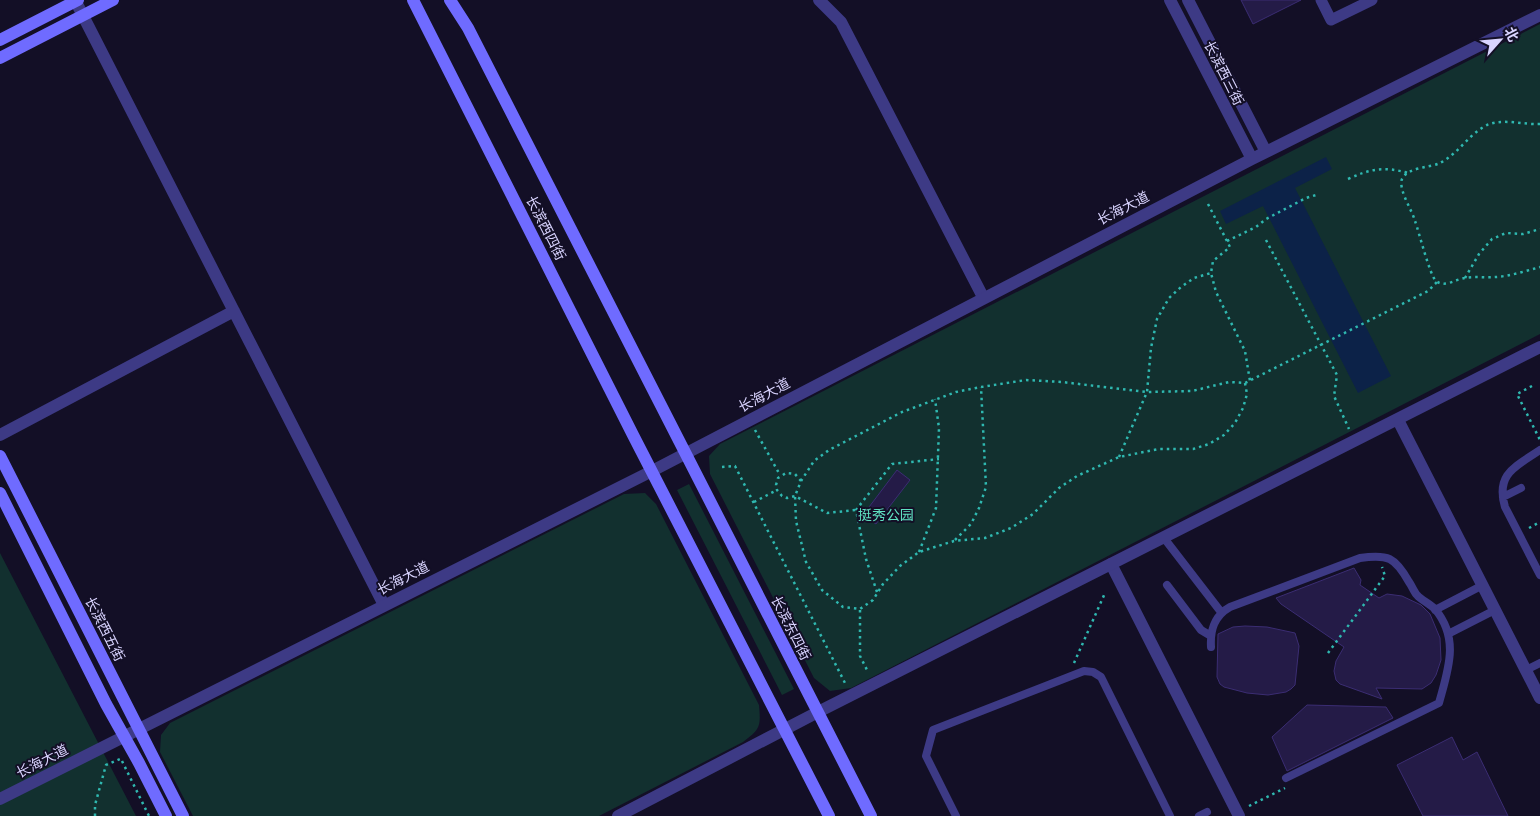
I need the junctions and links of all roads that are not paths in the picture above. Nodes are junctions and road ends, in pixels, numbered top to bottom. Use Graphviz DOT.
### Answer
graph roads {
  1 [pos="76,0"];
  2 [pos="113,0"];
  3 [pos="413,0"];
  4 [pos="450,0"];
  5 [pos="819,0"];
  6 [pos="1170,0"];
  7 [pos="1188,0"];
  8 [pos="1321,0"];
  9 [pos="1372,0"];
  10 [pos="1540,15"];
  11 [pos="83,16"];
  12 [pos="0,40"];
  13 [pos="0,58"];
  14 [pos="1266,152"];
  15 [pos="1252,159"];
  16 [pos="983,298"];
  17 [pos="234,312"];
  18 [pos="1540,347"];
  19 [pos="1398,420"];
  20 [pos="0,435"];
  21 [pos="1540,450"];
  22 [pos="685,454"];
  23 [pos="0,456"];
  24 [pos="652,470"];
  25 [pos="1521,488"];
  26 [pos="0,493"];
  27 [pos="1502,498"];
  28 [pos="1164,538"];
  29 [pos="1111,564"];
  30 [pos="1540,576"];
  31 [pos="1168,585"];
  32 [pos="1482,585"];
  33 [pos="384,605"];
  34 [pos="1436,610"];
  35 [pos="1495,610"];
  36 [pos="1221,612"];
  37 [pos="1448,634"];
  38 [pos="1211,636"];
  39 [pos="1212,647"];
  40 [pos="1540,663"];
  41 [pos="1526,670"];
  42 [pos="1540,698"];
  43 [pos="818,712"];
  44 [pos="784,728"];
  45 [pos="139,729"];
  46 [pos="124,736"];
  47 [pos="1286,778"];
  48 [pos="0,799"];
  49 [pos="1207,812"];
  50 [pos="166,816"];
  51 [pos="183,816"];
  52 [pos="618,816"];
  53 [pos="829,816"];
  54 [pos="871,816"];
  55 [pos="956,816"];
  56 [pos="1170,816"];
  57 [pos="1199,816"];
  58 [pos="1239,816"];
  1 -- 11 [label="street"];
  1 -- 12 [label="main road"];
  2 -- 11 [label="main road"];
  3 -- 24 [label="main road, 长滨西四街"];
  4 -- 22 [label="main road, 长滨西四街"];
  5 -- 16 [label="street"];
  6 -- 15 [label="street, 长滨西三街"];
  7 -- 14 [label="street, 长滨西三街"];
  8 -- 9 [label="street"];
  10 -- 14 [label="street, 长海大道"];
  11 -- 13 [label="main road"];
  11 -- 17 [label="street"];
  14 -- 15 [label="street, 长海大道"];
  15 -- 16 [label="street, 长海大道"];
  16 -- 22 [label="street, 长海大道"];
  17 -- 20 [label="street"];
  17 -- 33 [label="street"];
  18 -- 19 [label="street"];
  19 -- 28 [label="street"];
  19 -- 32 [label="street"];
  21 -- 27 [label="lane"];
  22 -- 24 [label="street, 长海大道"];
  22 -- 43 [label="main road, 长滨东四街"];
  23 -- 45 [label="main road, 长滨西五街"];
  24 -- 33 [label="street, 长海大道"];
  24 -- 44 [label="main road"];
  25 -- 27 [label="lane"];
  26 -- 46 [label="main road"];
  27 -- 30 [label="lane"];
  28 -- 29 [label="street"];
  28 -- 36 [label="lane"];
  29 -- 43 [label="street"];
  29 -- 58 [label="street"];
  31 -- 38 [label="lane"];
  32 -- 34 [label="lane"];
  32 -- 35 [label="street"];
  33 -- 45 [label="street, 长海大道"];
  34 -- 36 [label="lane"];
  34 -- 37 [label="lane"];
  35 -- 37 [label="lane"];
  35 -- 41 [label="street"];
  36 -- 38 [label="lane"];
  37 -- 47 [label="lane"];
  38 -- 39 [label="lane"];
  40 -- 41 [label="lane"];
  41 -- 42 [label="street"];
  43 -- 44 [label="street"];
  43 -- 54 [label="main road, 长滨东四街"];
  44 -- 52 [label="street"];
  44 -- 53 [label="main road"];
  45 -- 46 [label="street, 长海大道"];
  45 -- 51 [label="main road, 长滨西五街"];
  46 -- 48 [label="street, 长海大道"];
  46 -- 50 [label="main road"];
  49 -- 57 [label="lane"];
  55 -- 56 [label="lane"];
}
